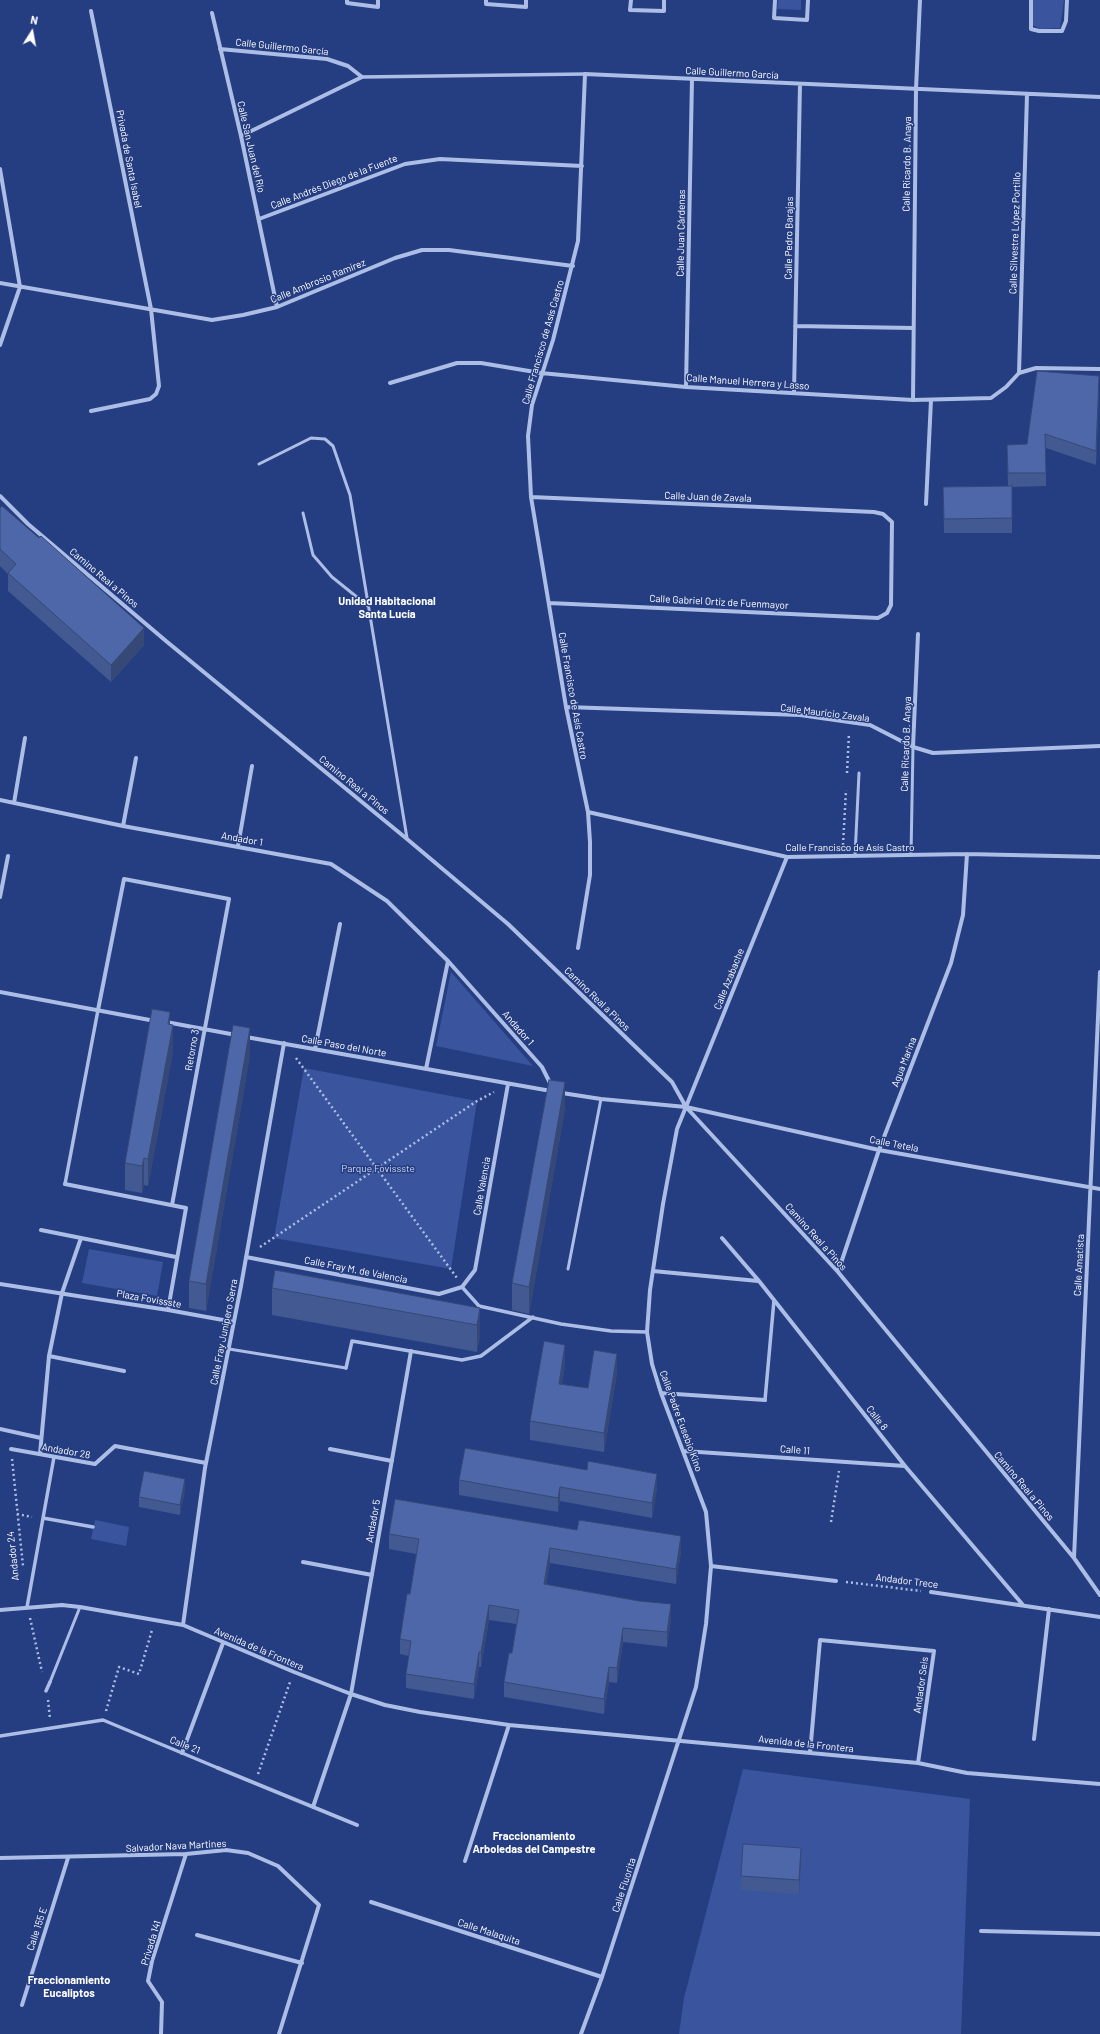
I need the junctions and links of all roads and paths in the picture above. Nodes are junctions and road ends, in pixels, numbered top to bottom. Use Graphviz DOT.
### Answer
graph roads {
  1 [pos="347,0"];
  2 [pos="378,0"];
  3 [pos="486,0"];
  4 [pos="526,0"];
  5 [pos="631,0"];
  6 [pos="664,0"];
  7 [pos="775,0"];
  8 [pos="808,0"];
  9 [pos="920,0"];
  10 [pos="1031,0"];
  11 [pos="1066,0"];
  12 [pos="91,12"];
  13 [pos="212,13"];
  14 [pos="220,49"];
  15 [pos="584,74"];
  16 [pos="362,77"];
  17 [pos="692,79"];
  18 [pos="800,84"];
  19 [pos="916,89"];
  20 [pos="1027,94"];
  21 [pos="1100,97"];
  22 [pos="241,136"];
  23 [pos="582,166"];
  24 [pos="0,169"];
  25 [pos="259,219"];
  26 [pos="573,266"];
  27 [pos="0,283"];
  28 [pos="20,287"];
  29 [pos="277,307"];
  30 [pos="151,309"];
  31 [pos="795,326"];
  32 [pos="913,328"];
  33 [pos="0,345"];
  34 [pos="1100,369"];
  35 [pos="541,373"];
  36 [pos="1019,373"];
  37 [pos="390,383"];
  38 [pos="686,387"];
  39 [pos="794,393"];
  40 [pos="913,400"];
  41 [pos="931,400"];
  42 [pos="91,411"];
  43 [pos="259,464"];
  44 [pos="0,496"];
  45 [pos="531,497"];
  46 [pos="926,504"];
  47 [pos="303,513"];
  48 [pos="549,603"];
  49 [pos="368,606"];
  50 [pos="887,613"];
  51 [pos="918,634"];
  52 [pos="566,707"];
  53 [pos="26,738"];
  54 [pos="1100,746"];
  55 [pos="913,747"];
  56 [pos="136,758"];
  57 [pos="252,766"];
  58 [pos="859,773"];
  59 [pos="0,800"];
  60 [pos="14,803"];
  61 [pos="588,812"];
  62 [pos="123,826"];
  63 [pos="407,839"];
  64 [pos="238,846"];
  65 [pos="967,854"];
  66 [pos="911,855"];
  67 [pos="8,856"];
  68 [pos="855,856"];
  69 [pos="787,857"];
  70 [pos="1100,857"];
  71 [pos="0,897"];
  72 [pos="340,924"];
  73 [pos="578,948"];
  74 [pos="448,961"];
  75 [pos="1100,972"];
  76 [pos="0,992"];
  77 [pos="98,1010"];
  78 [pos="204,1030"];
  79 [pos="284,1044"];
  80 [pos="315,1049"];
  81 [pos="426,1069"];
  82 [pos="508,1084"];
  83 [pos="554,1091"];
  84 [pos="601,1099"];
  85 [pos="686,1107"];
  86 [pos="879,1150"];
  87 [pos="377,1168"];
  88 [pos="65,1184"];
  89 [pos="1090,1188"];
  90 [pos="1100,1189"];
  91 [pos="172,1205"];
  92 [pos="41,1230"];
  93 [pos="81,1238"];
  94 [pos="722,1238"];
  95 [pos="176,1257"];
  96 [pos="246,1257"];
  97 [pos="568,1268"];
  98 [pos="653,1271"];
  99 [pos="838,1272"];
  100 [pos="759,1281"];
  101 [pos="0,1284"];
  102 [pos="462,1288"];
  103 [pos="62,1293"];
  104 [pos="774,1300"];
  105 [pos="168,1310"];
  106 [pos="533,1317"];
  107 [pos="234,1322"];
  108 [pos="647,1332"];
  109 [pos="229,1349"];
  110 [pos="411,1351"];
  111 [pos="49,1356"];
  112 [pos="346,1368"];
  113 [pos="124,1371"];
  114 [pos="661,1393"];
  115 [pos="765,1400"];
  116 [pos="0,1429"];
  117 [pos="41,1438"];
  118 [pos="11,1449"];
  119 [pos="330,1449"];
  120 [pos="684,1451"];
  121 [pos="40,1454"];
  122 [pos="54,1457"];
  123 [pos="392,1461"];
  124 [pos="840,1461"];
  125 [pos="206,1463"];
  126 [pos="905,1466"];
  127 [pos="17,1514"];
  128 [pos="43,1518"];
  129 [pos="831,1522"];
  130 [pos="93,1527"];
  131 [pos="1074,1558"];
  132 [pos="303,1562"];
  133 [pos="711,1566"];
  134 [pos="23,1568"];
  135 [pos="372,1575"];
  136 [pos="836,1581"];
  137 [pos="931,1592"];
  138 [pos="1100,1595"];
  139 [pos="1023,1605"];
  140 [pos="27,1607"];
  141 [pos="80,1607"];
  142 [pos="1049,1609"];
  143 [pos="0,1610"];
  144 [pos="1100,1617"];
  145 [pos="155,1620"];
  146 [pos="183,1625"];
  147 [pos="224,1643"];
  148 [pos="294,1672"];
  149 [pos="50,1682"];
  150 [pos="46,1690"];
  151 [pos="351,1694"];
  152 [pos="103,1720"];
  153 [pos="509,1725"];
  154 [pos="52,1727"];
  155 [pos="0,1736"];
  156 [pos="1034,1739"];
  157 [pos="680,1740"];
  158 [pos="182,1753"];
  159 [pos="810,1753"];
  160 [pos="918,1763"];
  161 [pos="218,1768"];
  162 [pos="254,1783"];
  163 [pos="1100,1784"];
  164 [pos="313,1807"];
  165 [pos="357,1825"];
  166 [pos="186,1854"];
  167 [pos="0,1858"];
  168 [pos="68,1858"];
  169 [pos="465,1861"];
  170 [pos="371,1902"];
  171 [pos="981,1931"];
  172 [pos="1100,1934"];
  173 [pos="197,1935"];
  174 [pos="302,1963"];
  175 [pos="602,1977"];
  176 [pos="22,2005"];
  177 [pos="161,2034"];
  178 [pos="280,2034"];
  179 [pos="581,2034"];
  1 -- 2 [label="street"];
  3 -- 4 [label="street"];
  5 -- 6 [label="street"];
  7 -- 8 [label="street"];
  9 -- 19 [label="street, Calle Ricardo B. Anaya"];
  10 -- 11 [label="street"];
  12 -- 30 [label="street, Privada de Santa Isabel"];
  13 -- 14 [label="street, Calle San Juan del Río"];
  14 -- 16 [label="street, Calle Guillermo García"];
  14 -- 22 [label="street, Calle San Juan del Río"];
  15 -- 16 [label="street, Calle Guillermo García"];
  15 -- 17 [label="street, Calle Guillermo García"];
  15 -- 23 [label="street, Calle Francisco de Asís Castro"];
  16 -- 22 [label="street, Calle Guillermo García"];
  17 -- 18 [label="street, Calle Guillermo García"];
  17 -- 38 [label="street, Calle Juan Cárdenas"];
  18 -- 19 [label="street, Calle Guillermo García"];
  18 -- 31 [label="street, Calle Pedro Barajas"];
  19 -- 20 [label="street, Calle Guillermo García"];
  19 -- 32 [label="street, Calle Ricardo B. Anaya"];
  20 -- 21 [label="street, Calle Guillermo García"];
  20 -- 36 [label="street, Calle Silvestre López Portillo"];
  22 -- 25 [label="street, Calle San Juan del Río"];
  23 -- 25 [label="street, Calle Andrés Diego de la Fuente"];
  23 -- 26 [label="street, Calle Francisco de Asís Castro"];
  24 -- 28 [label="street"];
  25 -- 29 [label="street, Calle San Juan del Río"];
  26 -- 29 [label="street, Calle Ambrosio Ramírez"];
  26 -- 35 [label="street, Calle Francisco de Asís Castro"];
  27 -- 28 [label="street, Calle Ambrosio Ramírez"];
  28 -- 30 [label="street, Calle Ambrosio Ramírez"];
  28 -- 33 [label="street"];
  29 -- 30 [label="street, Calle Ambrosio Ramírez"];
  30 -- 42 [label="street, Privada de Santa Isabel"];
  31 -- 32 [label="street"];
  31 -- 39 [label="street, Calle Pedro Barajas"];
  32 -- 40 [label="street, Calle Ricardo B. Anaya"];
  34 -- 36 [label="street"];
  35 -- 37 [label="street, Calle Manuel Herrera y Lasso"];
  35 -- 38 [label="street, Calle Manuel Herrera y Lasso"];
  35 -- 45 [label="street, Calle Francisco de Asís Castro"];
  36 -- 41 [label="street, Calle Manuel Herrera y Lasso"];
  38 -- 39 [label="street, Calle Manuel Herrera y Lasso"];
  39 -- 40 [label="street, Calle Manuel Herrera y Lasso"];
  40 -- 41 [label="street, Calle Manuel Herrera y Lasso"];
  41 -- 46 [label="street"];
  43 -- 49 [label="lane"];
  44 -- 63 [label="street, Camino Real a Pinos"];
  45 -- 48 [label="street, Calle Francisco de Asís Castro"];
  45 -- 50 [label="street, Calle Juan de Zavala"];
  47 -- 49 [label="lane"];
  48 -- 50 [label="street, Calle Gabriel Ortiz de Fuenmayor"];
  48 -- 52 [label="street, Calle Francisco de Asís Castro"];
  49 -- 63 [label="lane"];
  51 -- 55 [label="street, Calle Ricardo B. Anaya"];
  52 -- 55 [label="street, Calle Mauricio Zavala"];
  52 -- 61 [label="street, Calle Francisco de Asís Castro"];
  53 -- 60 [label="street"];
  54 -- 55 [label="street, Calle Mauricio Zavala"];
  55 -- 66 [label="lane, Calle Ricardo B. Anaya"];
  56 -- 62 [label="street"];
  57 -- 64 [label="street"];
  58 -- 68 [label="lane"];
  59 -- 60 [label="street, Andador 1"];
  60 -- 62 [label="street, Andador 1"];
  61 -- 69 [label="street, Calle Francisco de Asís Castro"];
  61 -- 73 [label="street"];
  62 -- 64 [label="street, Andador 1"];
  63 -- 85 [label="street, Camino Real a Pinos"];
  64 -- 74 [label="street, Andador 1"];
  65 -- 66 [label="street, Calle Francisco de Asís Castro"];
  65 -- 70 [label="street, Calle Francisco de Asís Castro"];
  65 -- 86 [label="street, Agua Marina"];
  66 -- 68 [label="street, Calle Francisco de Asís Castro"];
  67 -- 71 [label="street"];
  68 -- 69 [label="street, Calle Francisco de Asís Castro"];
  69 -- 85 [label="street, Calle Azabache"];
  72 -- 80 [label="street"];
  74 -- 81 [label="street"];
  74 -- 83 [label="street, Andador 1"];
  75 -- 89 [label="street, Calle Amatista"];
  76 -- 77 [label="street, Calle Paso del Norte"];
  77 -- 78 [label="street, Calle Paso del Norte"];
  77 -- 78 [label="street, Retorno 3"];
  77 -- 88 [label="street"];
  78 -- 79 [label="street, Calle Paso del Norte"];
  78 -- 91 [label="street, Retorno 3"];
  79 -- 80 [label="street, Calle Paso del Norte"];
  79 -- 87 [label="path"];
  79 -- 96 [label="street, Calle Fray Junípero Serra"];
  80 -- 81 [label="street, Calle Paso del Norte"];
  81 -- 82 [label="street, Calle Paso del Norte"];
  82 -- 83 [label="street, Calle Paso del Norte"];
  82 -- 87 [label="path"];
  82 -- 102 [label="street, Calle Valencia"];
  83 -- 84 [label="street, Calle Paso del Norte"];
  84 -- 85 [label="street, Calle Paso del Norte"];
  84 -- 97 [label="lane"];
  85 -- 86 [label="street, Calle Tetela"];
  85 -- 98 [label="street, Calle Padre Eusebio Kino"];
  85 -- 99 [label="street, Camino Real a Pinos"];
  86 -- 89 [label="street, Calle Tetela"];
  86 -- 99 [label="street, Agua Marina"];
  87 -- 96 [label="path"];
  87 -- 102 [label="path"];
  88 -- 91 [label="street"];
  89 -- 90 [label="street, Calle Tetela"];
  89 -- 131 [label="street, Calle Amatista"];
  91 -- 95 [label="street"];
  92 -- 93 [label="street"];
  93 -- 95 [label="street"];
  93 -- 103 [label="street"];
  94 -- 100 [label="street, Calle 8"];
  95 -- 105 [label="street"];
  96 -- 102 [label="street, Calle Fray M. de Valencia"];
  96 -- 107 [label="street, Calle Fray Junípero Serra"];
  98 -- 100 [label="street"];
  98 -- 108 [label="street, Calle Padre Eusebio Kino"];
  99 -- 131 [label="street, Camino Real a Pinos"];
  100 -- 104 [label="street, Calle 8"];
  101 -- 103 [label="street, Plaza Fovissste"];
  102 -- 106 [label="street"];
  103 -- 105 [label="street, Plaza Fovissste"];
  103 -- 111 [label="street"];
  104 -- 115 [label="street"];
  104 -- 126 [label="street, Calle 8"];
  105 -- 107 [label="street, Plaza Fovissste"];
  106 -- 108 [label="street"];
  106 -- 110 [label="street"];
  107 -- 109 [label="street, Calle Fray Junípero Serra"];
  108 -- 114 [label="street, Calle Padre Eusebio Kino"];
  109 -- 112 [label="lane"];
  109 -- 125 [label="street, Calle Fray Junípero Serra"];
  110 -- 112 [label="street"];
  110 -- 123 [label="street, Andador 5"];
  111 -- 113 [label="street"];
  111 -- 117 [label="street"];
  114 -- 115 [label="street"];
  114 -- 120 [label="street, Calle Padre Eusebio Kino"];
  116 -- 117 [label="street, Andador 28"];
  117 -- 121 [label="street"];
  118 -- 121 [label="street, Andador 28"];
  118 -- 127 [label="path, Andador 24"];
  119 -- 123 [label="street"];
  120 -- 124 [label="street, Calle 11"];
  120 -- 133 [label="street, Calle Padre Eusebio Kino"];
  121 -- 122 [label="street, Andador 28"];
  122 -- 125 [label="street, Andador 28"];
  122 -- 128 [label="street, Andador 24"];
  123 -- 135 [label="street, Andador 5"];
  124 -- 126 [label="street, Calle 11"];
  124 -- 129 [label="path"];
  125 -- 146 [label="street, Calle Fray Junípero Serra"];
  126 -- 139 [label="street, Calle 8"];
  127 -- 128 [label="path"];
  127 -- 134 [label="path, Andador 24"];
  128 -- 130 [label="street"];
  128 -- 140 [label="street, Andador 24"];
  131 -- 138 [label="street, Camino Real a Pinos"];
  132 -- 135 [label="street"];
  133 -- 136 [label="street"];
  133 -- 157 [label="street, Calle Padre Eusebio Kino"];
  135 -- 151 [label="street, Andador 5"];
  136 -- 137 [label="path, Andador Trece"];
  137 -- 139 [label="street, Andador Trece"];
  139 -- 142 [label="street, Andador Trece"];
  140 -- 141 [label="street, Avenida de la Frontera"];
  140 -- 143 [label="street, Avenida de la Frontera"];
  140 -- 150 [label="path"];
  141 -- 145 [label="street, Avenida de la Frontera"];
  141 -- 149 [label="lane"];
  142 -- 144 [label="street, Andador Trece"];
  142 -- 156 [label="street"];
  145 -- 146 [label="street, Avenida de la Frontera"];
  145 -- 152 [label="path"];
  146 -- 147 [label="street, Avenida de la Frontera"];
  147 -- 148 [label="street, Avenida de la Frontera"];
  147 -- 158 [label="street"];
  148 -- 151 [label="street, Avenida de la Frontera"];
  148 -- 162 [label="path"];
  149 -- 150 [label="street"];
  150 -- 154 [label="path"];
  151 -- 153 [label="street, Avenida de la Frontera"];
  151 -- 164 [label="street, Andador 5"];
  152 -- 154 [label="street"];
  152 -- 158 [label="street, Calle 21"];
  153 -- 157 [label="street, Avenida de la Frontera"];
  153 -- 169 [label="street"];
  154 -- 155 [label="street"];
  157 -- 159 [label="street, Avenida de la Frontera"];
  157 -- 175 [label="street, Calle Fluorita"];
  158 -- 161 [label="street, Calle 21"];
  159 -- 160 [label="street, Avenida de la Frontera"];
  159 -- 160 [label="street, Andador Seis"];
  160 -- 163 [label="street, Avenida de la Frontera"];
  161 -- 162 [label="street, Calle 21"];
  162 -- 164 [label="street, Calle 21"];
  164 -- 165 [label="street, Calle 21"];
  166 -- 168 [label="street, Salvador Nava Martines"];
  166 -- 174 [label="street, Salvador Nava Martines"];
  166 -- 177 [label="street, Privada 141"];
  167 -- 168 [label="street, Salvador Nava Martines"];
  168 -- 176 [label="street, Calle 155 E"];
  170 -- 175 [label="street, Calle Malaquita"];
  171 -- 172 [label="street"];
  173 -- 174 [label="street"];
  174 -- 178 [label="street, Salvador Nava Martines"];
  175 -- 179 [label="street, Calle Fluorita"];
}
